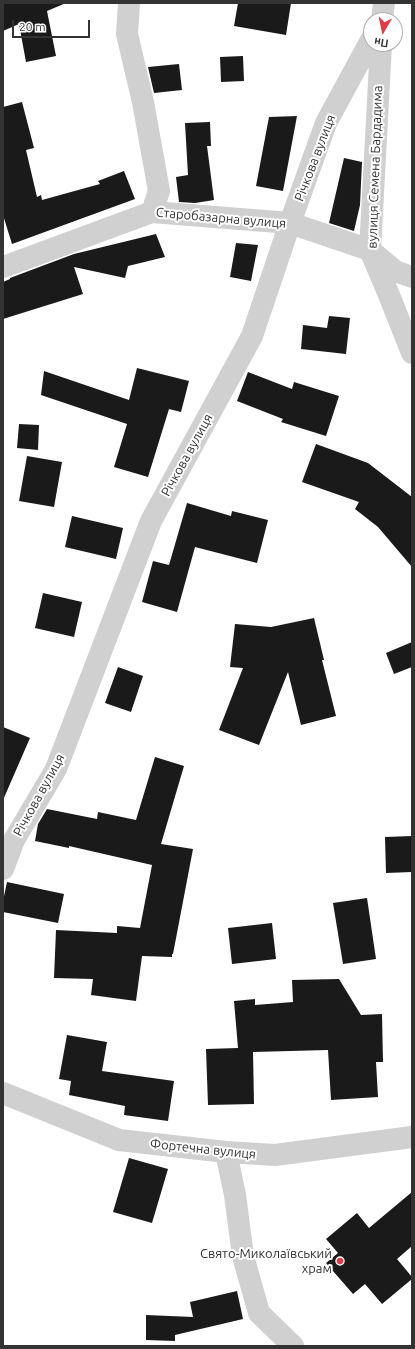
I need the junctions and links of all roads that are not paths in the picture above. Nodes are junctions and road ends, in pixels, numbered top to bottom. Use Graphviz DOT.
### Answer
graph roads {
  1 [pos="129,3"];
  2 [pos="364,52"];
  3 [pos="381,52"];
  4 [pos="152,212"];
  5 [pos="290,223"];
  6 [pos="370,250"];
  7 [pos="3,267"];
  8 [pos="412,277"];
  9 [pos="412,353"];
  10 [pos="3,870"];
  11 [pos="3,1093"];
  12 [pos="412,1137"];
  13 [pos="226,1152"];
  14 [pos="293,1346"];
  1 -- 4 [label="street"];
  2 -- 5 [label="street, Річкова вулиця"];
  3 -- 6 [label="street, вулиця Семена Бардадима"];
  4 -- 5 [label="street, Старобазарна вулиця"];
  4 -- 7 [label="street, Старобазарна вулиця"];
  5 -- 6 [label="street, Старобазарна вулиця"];
  5 -- 10 [label="street, Річкова вулиця"];
  6 -- 8 [label="street, Старобазарна вулиця"];
  6 -- 9 [label="street, вулиця Семена Бардадима"];
  11 -- 13 [label="street, Фортечна вулиця"];
  12 -- 13 [label="street, Фортечна вулиця"];
  13 -- 14 [label="street"];
}
